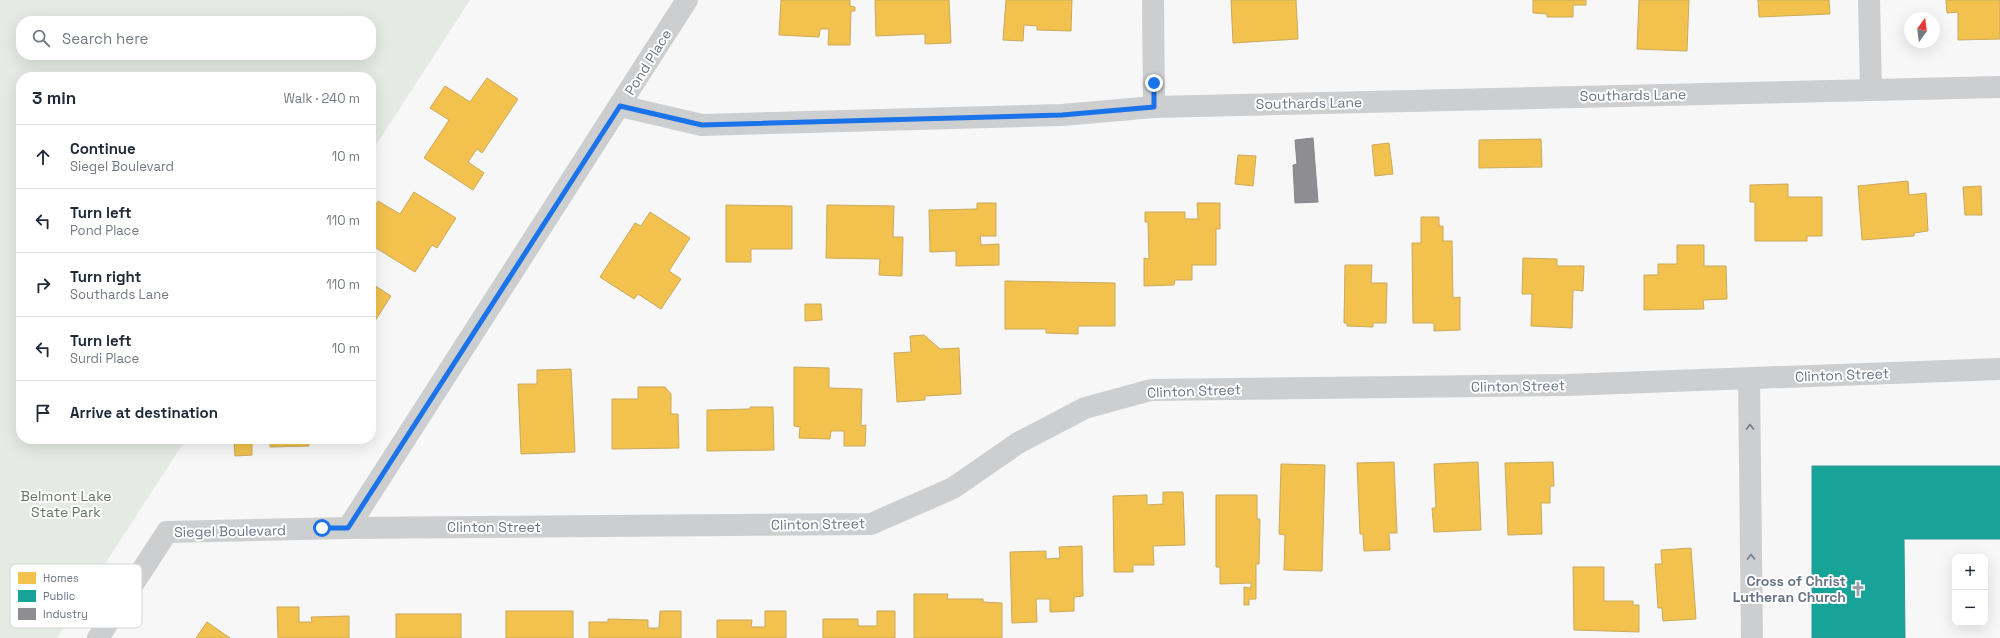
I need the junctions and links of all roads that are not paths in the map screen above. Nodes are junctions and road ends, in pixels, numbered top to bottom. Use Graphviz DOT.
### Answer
graph roads {
  1 [pos="687,0"];
  2 [pos="1153,0"];
  3 [pos="1869,0"];
  4 [pos="2000,87"];
  5 [pos="1871,90"];
  6 [pos="620,106"];
  7 [pos="1154,107"];
  8 [pos="2000,370"];
  9 [pos="1749,379"];
  10 [pos="348,528"];
  11 [pos="142,570"];
  12 [pos="105,628"];
  13 [pos="98,638"];
  14 [pos="1752,638"];
  1 -- 6 [label="street, Pond Place"];
  2 -- 7 [label="street"];
  3 -- 5 [label="street"];
  4 -- 5 [label="street, Southards Lane"];
  5 -- 7 [label="street, Southards Lane"];
  6 -- 7 [label="street, Southards Lane"];
  6 -- 10 [label="street, Pond Place"];
  8 -- 9 [label="street, Clinton Street"];
  9 -- 10 [label="street, Clinton Street"];
  14 -- 9 [label="street, one-way"];
  10 -- 11 [label="street, Siegel Boulevard"];
  12 -- 13 [label="street, Siegel Boulevard"];
}
